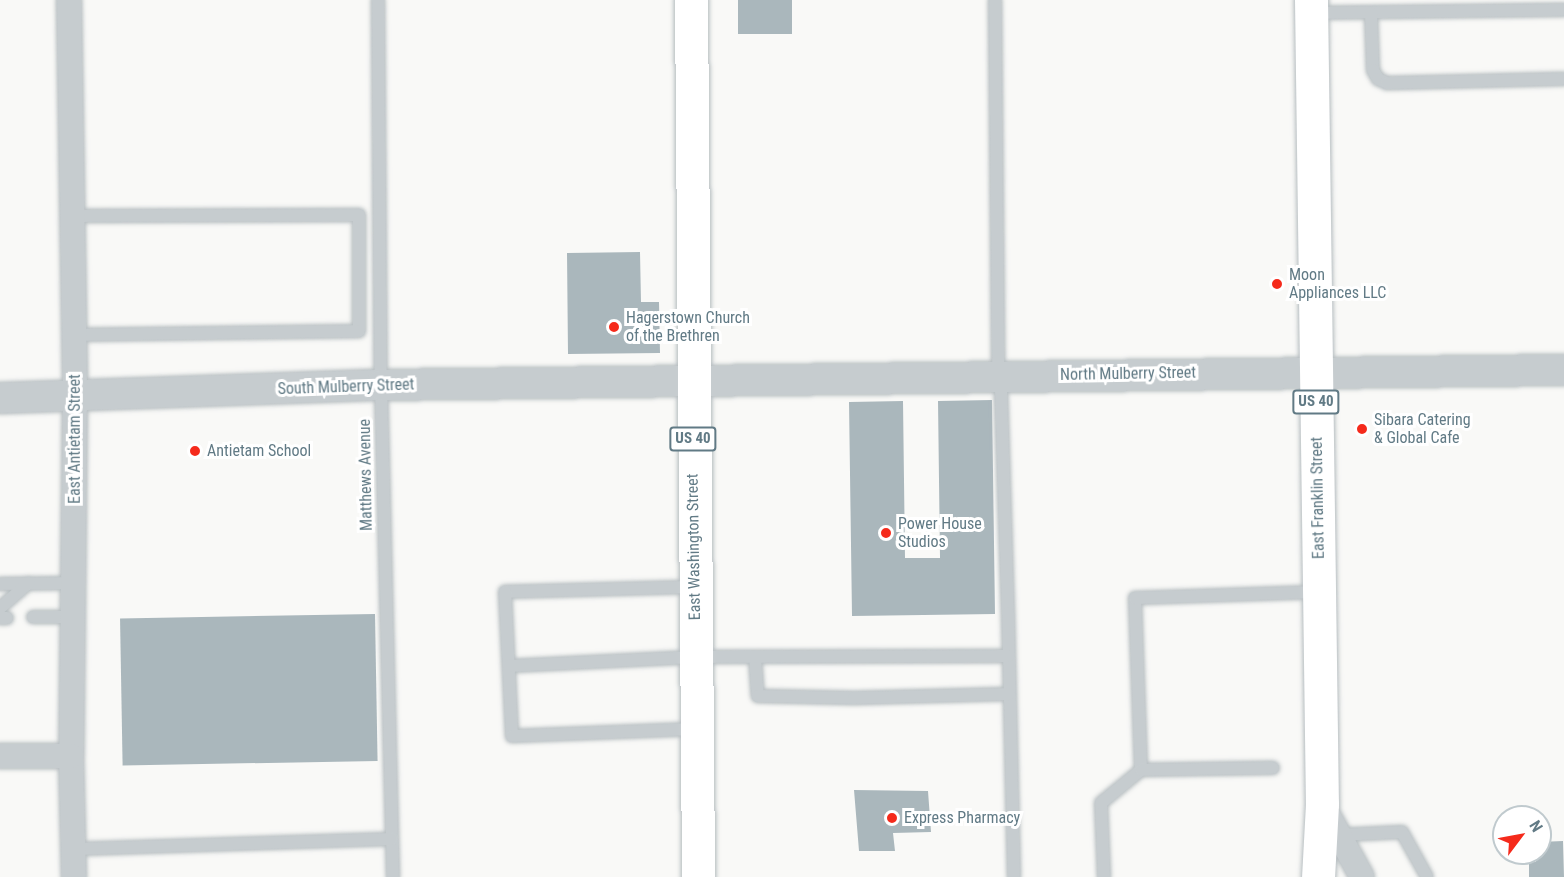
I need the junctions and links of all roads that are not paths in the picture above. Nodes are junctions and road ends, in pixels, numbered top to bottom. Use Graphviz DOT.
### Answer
graph roads {
  1 [pos="69,0"];
  2 [pos="378,0"];
  3 [pos="691,0"];
  4 [pos="995,0"];
  5 [pos="1311,7"];
  6 [pos="1564,10"];
  7 [pos="1371,13"];
  8 [pos="1564,79"];
  9 [pos="72,216"];
  10 [pos="75,335"];
  11 [pos="1564,370"];
  12 [pos="1316,371"];
  13 [pos="998,376"];
  14 [pos="692,381"];
  15 [pos="381,385"];
  16 [pos="0,398"];
  17 [pos="75,398"];
  18 [pos="29,583"];
  19 [pos="74,583"];
  20 [pos="0,584"];
  21 [pos="694,587"];
  22 [pos="1319,592"];
  23 [pos="2,615"];
  24 [pos="33,617"];
  25 [pos="73,617"];
  26 [pos="1008,656"];
  27 [pos="695,657"];
  28 [pos="755,657"];
  29 [pos="509,666"];
  30 [pos="1009,694"];
  31 [pos="696,729"];
  32 [pos="0,756"];
  33 [pos="71,756"];
  34 [pos="1273,768"];
  35 [pos="1141,770"];
  36 [pos="1322,804"];
  37 [pos="1339,835"];
  38 [pos="392,839"];
  39 [pos="74,849"];
  40 [pos="74,877"];
  41 [pos="393,877"];
  42 [pos="698,877"];
  43 [pos="1014,877"];
  44 [pos="1104,877"];
  45 [pos="1318,877"];
  46 [pos="1362,877"];
  47 [pos="1427,877"];
  1 -- 9 [label="street, East Antietam Street"];
  2 -- 15 [label="lane, Matthews Avenue"];
  3 -- 14 [label="main road, East Washington Street / US 40"];
  4 -- 13 [label="lane"];
  5 -- 7 [label="lane"];
  5 -- 12 [label="main road, East Franklin Street / US 40"];
  6 -- 7 [label="lane"];
  7 -- 8 [label="lane"];
  9 -- 10 [label="street, East Antietam Street"];
  9 -- 10 [label="lane"];
  10 -- 17 [label="street, East Antietam Street"];
  11 -- 12 [label="street, North Mulberry Street"];
  12 -- 13 [label="street, North Mulberry Street"];
  12 -- 22 [label="main road, East Franklin Street / US 40"];
  13 -- 14 [label="street, North Mulberry Street"];
  13 -- 26 [label="lane"];
  14 -- 15 [label="street, South Mulberry Street"];
  14 -- 21 [label="main road, East Washington Street / US 40"];
  15 -- 17 [label="street, South Mulberry Street"];
  15 -- 38 [label="lane, Matthews Avenue"];
  16 -- 17 [label="street, South Mulberry Street"];
  17 -- 19 [label="street, East Antietam Street"];
  18 -- 19 [label="lane"];
  18 -- 20 [label="lane"];
  18 -- 23 [label="lane"];
  19 -- 25 [label="street, East Antietam Street"];
  21 -- 27 [label="main road, East Washington Street / US 40"];
  21 -- 29 [label="lane"];
  22 -- 35 [label="lane"];
  22 -- 36 [label="main road, East Franklin Street / US 40"];
  24 -- 25 [label="lane"];
  25 -- 33 [label="street, East Antietam Street"];
  26 -- 28 [label="lane"];
  26 -- 30 [label="lane"];
  27 -- 28 [label="lane"];
  27 -- 29 [label="lane"];
  27 -- 31 [label="main road, East Washington Street / US 40"];
  28 -- 30 [label="lane"];
  29 -- 31 [label="lane"];
  30 -- 43 [label="lane"];
  31 -- 42 [label="main road, East Washington Street / US 40"];
  32 -- 33 [label="street"];
  33 -- 39 [label="street, East Antietam Street"];
  34 -- 35 [label="lane"];
  35 -- 44 [label="lane"];
  36 -- 37 [label="street, East Franklin Street"];
  36 -- 45 [label="main road, US 40"];
  37 -- 46 [label="street, East Franklin Street"];
  37 -- 47 [label="lane"];
  38 -- 39 [label="lane"];
  38 -- 41 [label="lane, Matthews Avenue"];
  39 -- 40 [label="street, East Antietam Street"];
}
